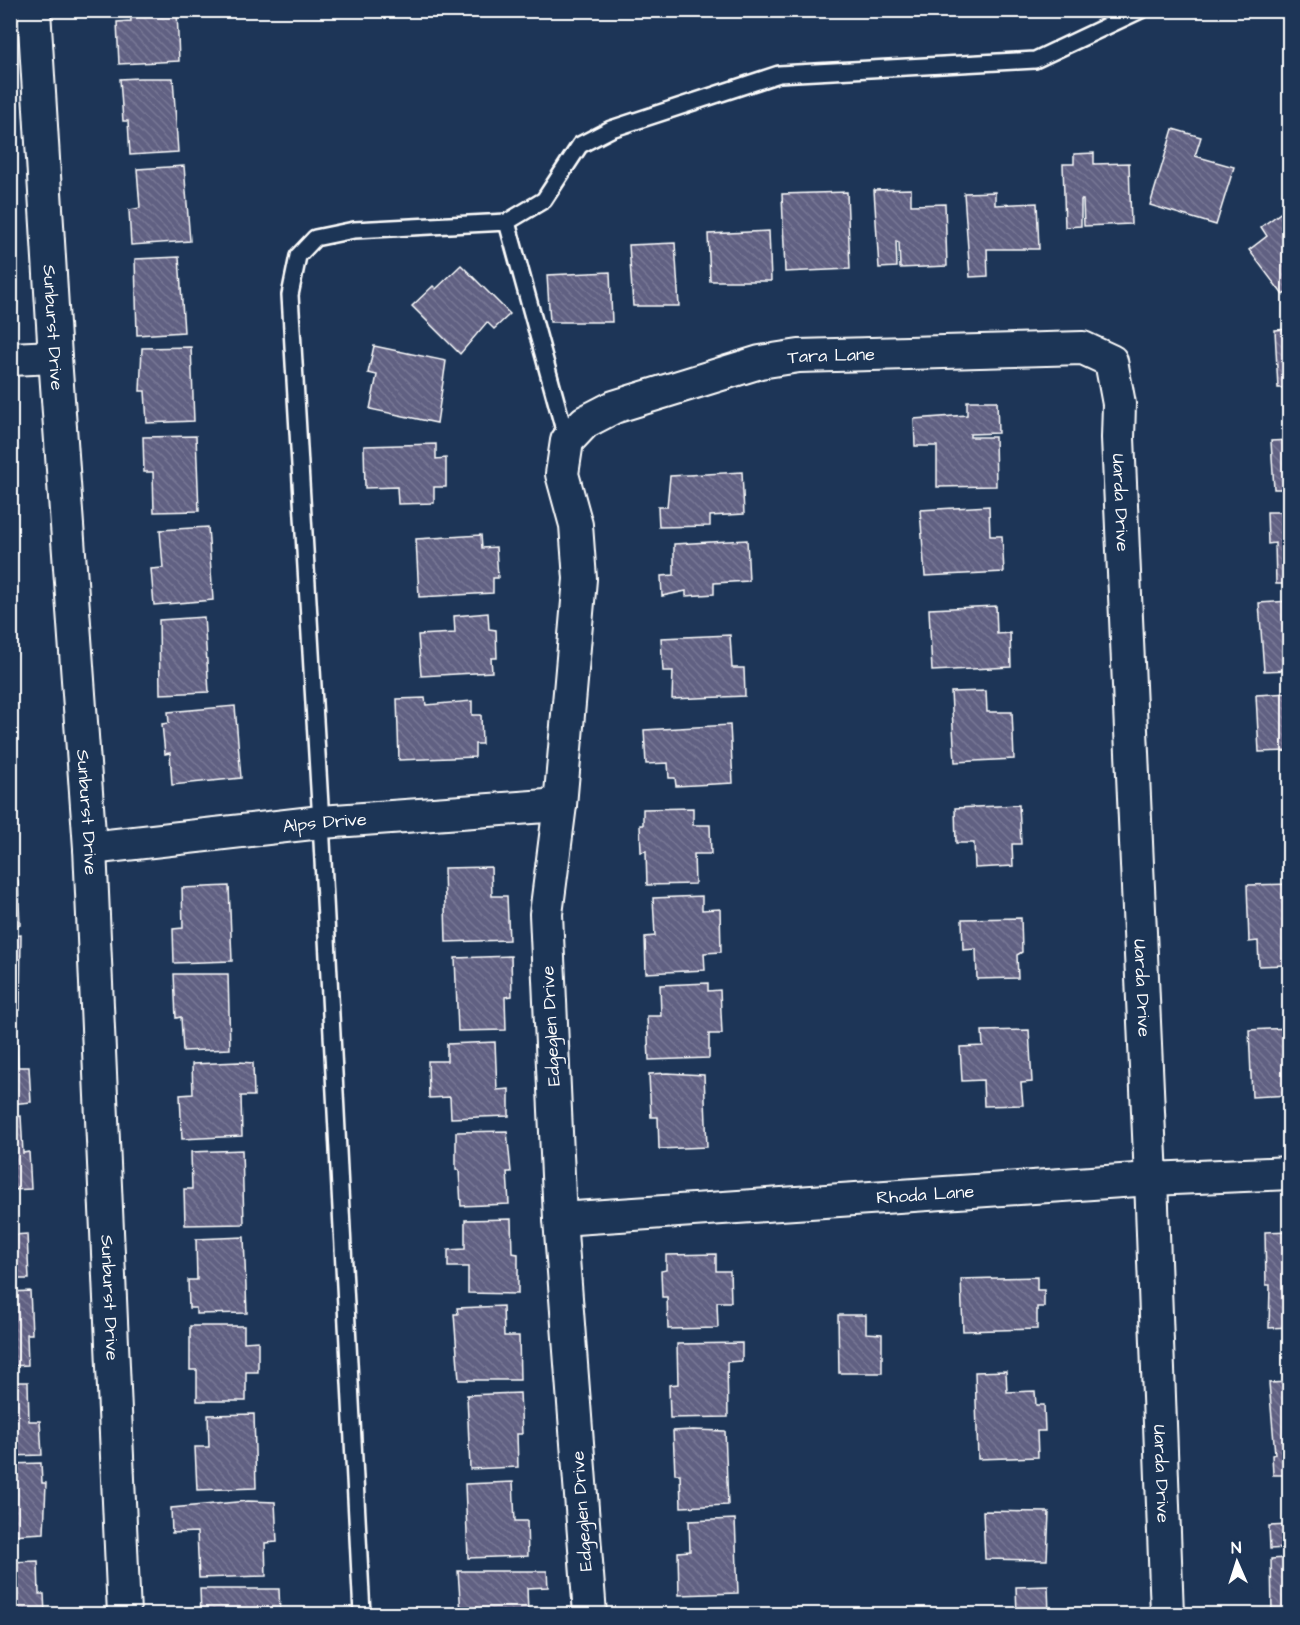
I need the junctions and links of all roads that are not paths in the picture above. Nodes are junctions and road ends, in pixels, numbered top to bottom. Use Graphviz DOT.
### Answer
graph roads {
  1 [pos="34,10"];
  2 [pos="1141,10"];
  3 [pos="507,222"];
  4 [pos="55,357"];
  5 [pos="10,359"];
  6 [pos="1111,361"];
  7 [pos="567,441"];
  8 [pos="560,805"];
  9 [pos="321,822"];
  10 [pos="90,848"];
  11 [pos="1290,1173"];
  12 [pos="1150,1179"];
  13 [pos="560,1219"];
  14 [pos="123,1614"];
  15 [pos="362,1614"];
  16 [pos="590,1614"];
  17 [pos="1167,1614"];
  1 -- 4 [label="street, Sunburst Drive"];
  2 -- 3 [label="lane"];
  3 -- 7 [label="lane"];
  3 -- 9 [label="lane"];
  4 -- 5 [label="street"];
  4 -- 10 [label="street, Sunburst Drive"];
  6 -- 7 [label="street, Tara Lane"];
  6 -- 12 [label="street, Uarda Drive"];
  7 -- 8 [label="street, Edgeglen Drive"];
  8 -- 9 [label="street, Alps Drive"];
  8 -- 13 [label="street, Edgeglen Drive"];
  9 -- 10 [label="street, Alps Drive"];
  9 -- 15 [label="lane"];
  10 -- 14 [label="street, Sunburst Drive"];
  11 -- 12 [label="street, Rhoda Lane"];
  12 -- 13 [label="street, Rhoda Lane"];
  12 -- 17 [label="street, Uarda Drive"];
  13 -- 16 [label="street, Edgeglen Drive"];
}
